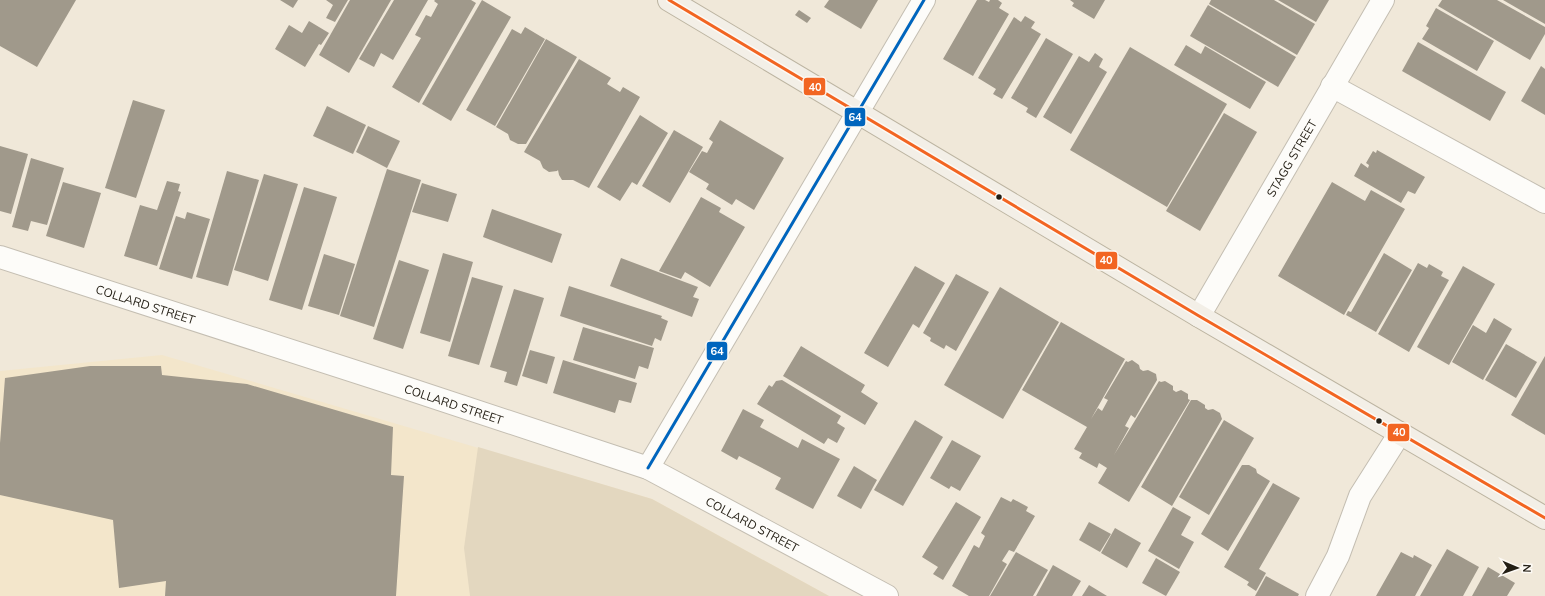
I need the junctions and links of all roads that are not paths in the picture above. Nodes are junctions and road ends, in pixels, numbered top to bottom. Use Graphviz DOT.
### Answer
graph roads {
  1 [pos="668,0"];
  2 [pos="924,0"];
  3 [pos="1383,0"];
  4 [pos="1332,86"];
  5 [pos="858,113"];
  6 [pos="1545,202"];
  7 [pos="0,257"];
  8 [pos="1199,316"];
  9 [pos="1400,433"];
  10 [pos="648,468"];
  11 [pos="1545,517"];
  12 [pos="887,596"];
  13 [pos="1317,596"];
  1 -- 5 [label="main road"];
  2 -- 5 [label="street"];
  3 -- 4 [label="street, STAGG STREET"];
  4 -- 6 [label="street"];
  4 -- 8 [label="street, STAGG STREET"];
  5 -- 8 [label="main road"];
  5 -- 10 [label="street"];
  7 -- 10 [label="street, COLLARD STREET"];
  8 -- 9 [label="main road"];
  9 -- 11 [label="main road"];
  9 -- 13 [label="street"];
  10 -- 12 [label="street, COLLARD STREET"];
}
